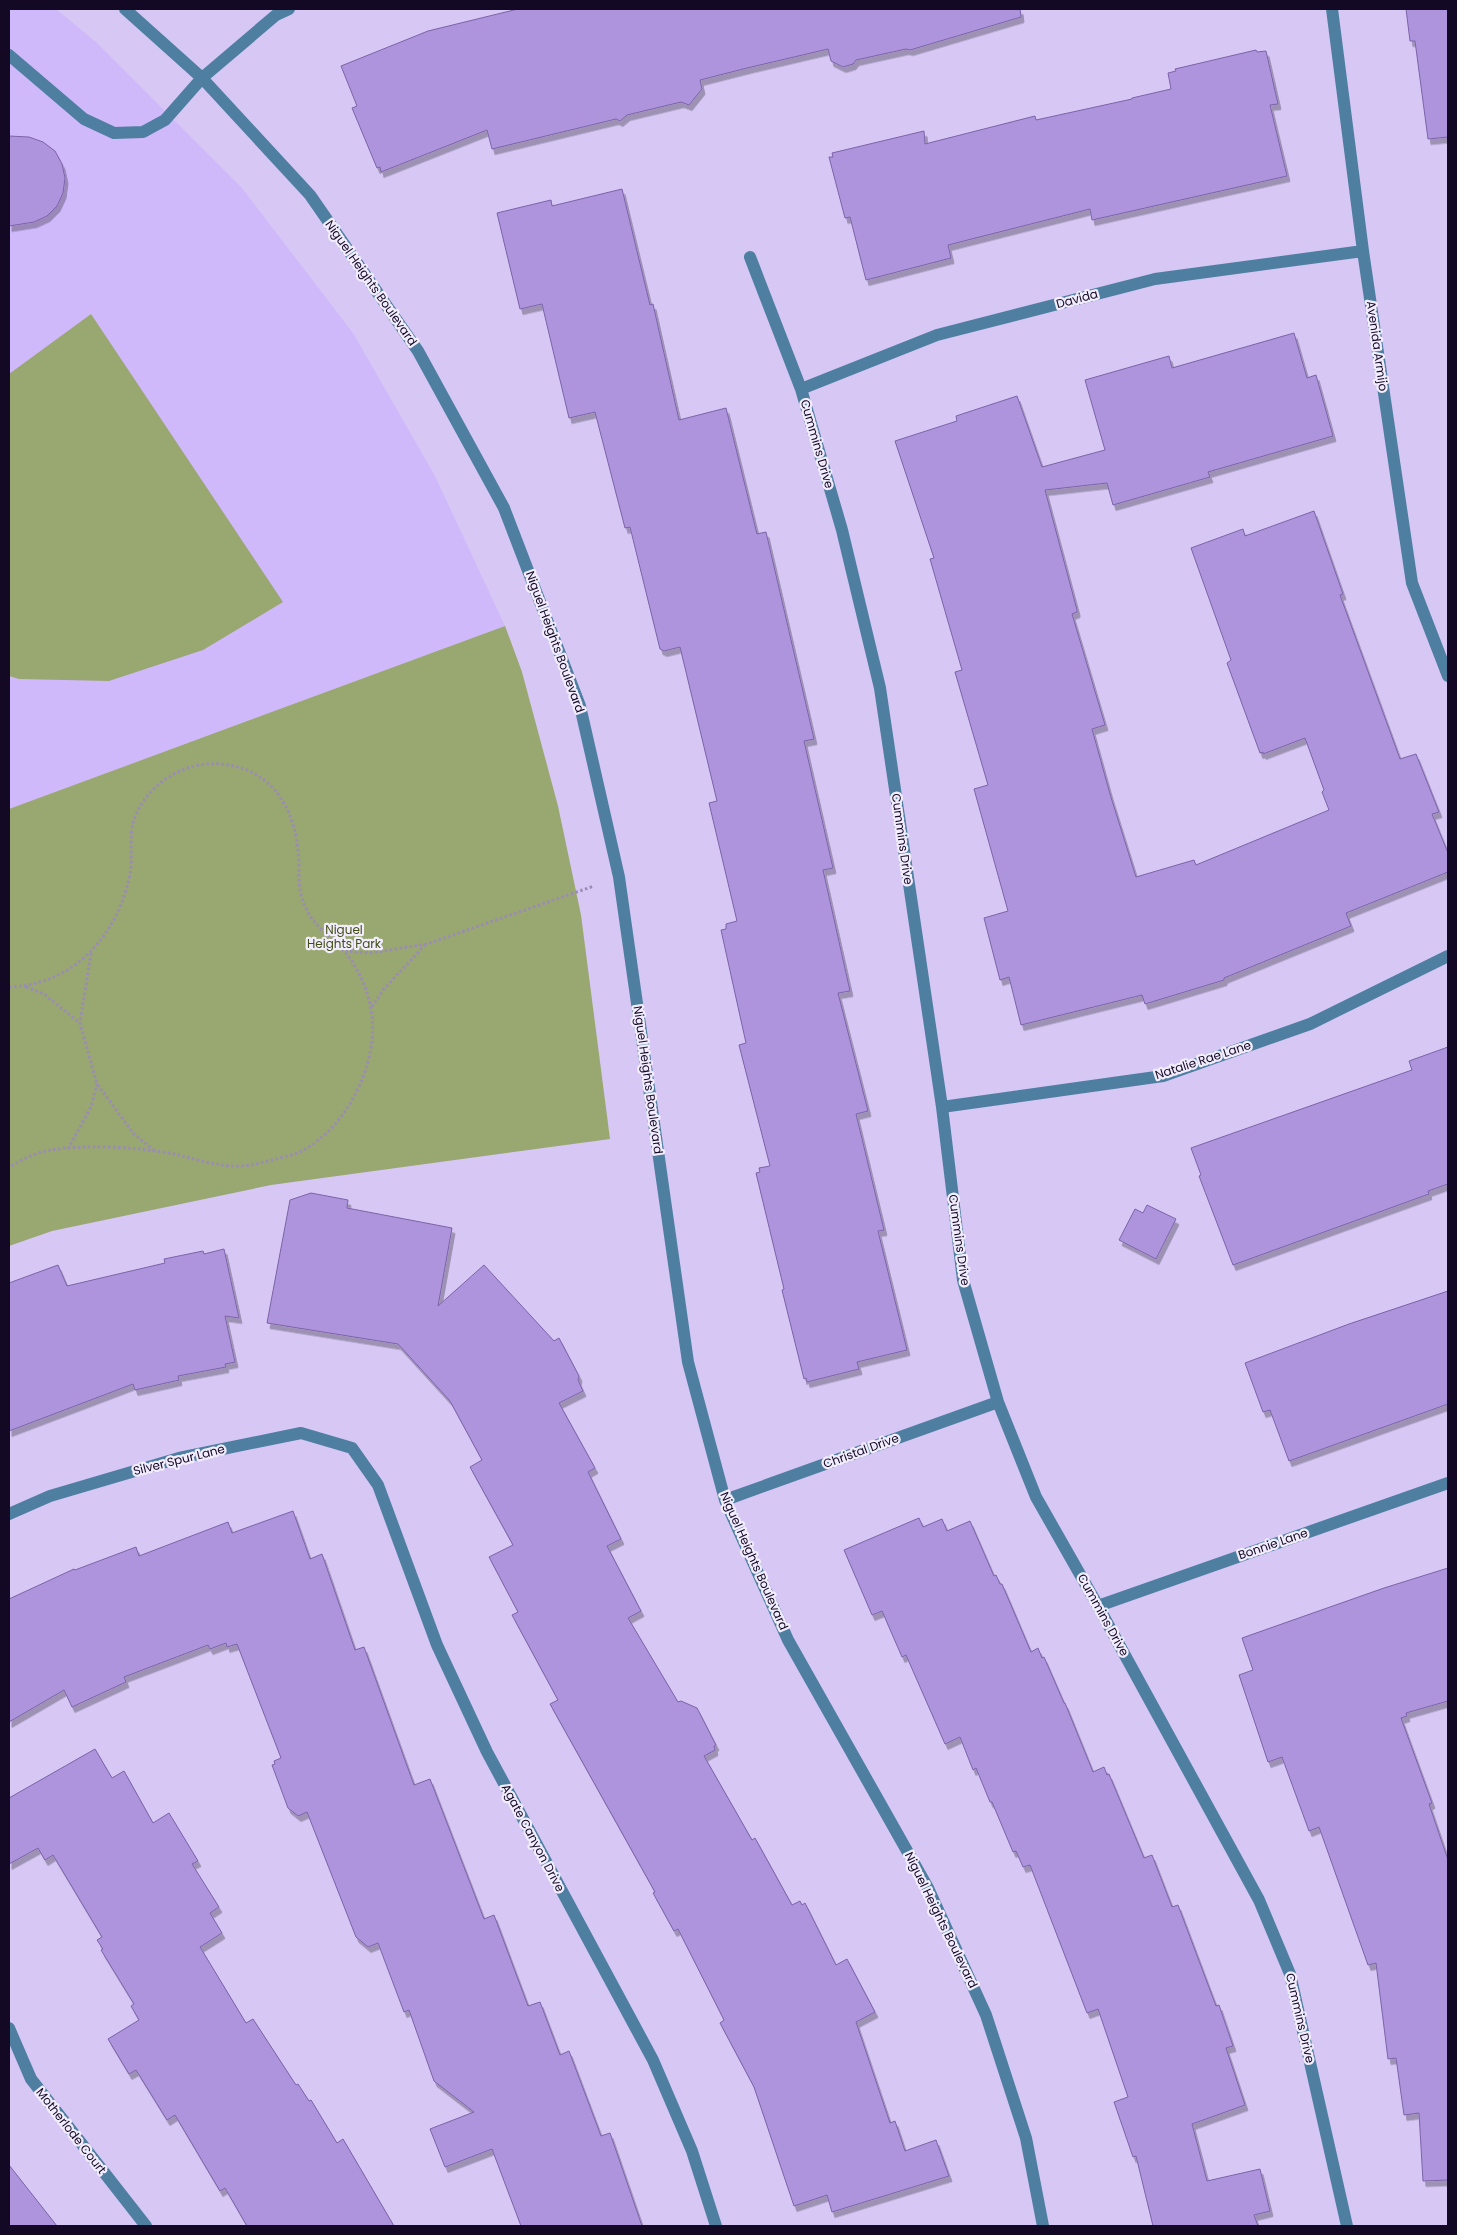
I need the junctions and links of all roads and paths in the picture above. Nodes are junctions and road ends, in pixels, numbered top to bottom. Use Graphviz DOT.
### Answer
graph roads {
  1 [pos="125,9"];
  2 [pos="289,9"];
  3 [pos="1332,9"];
  4 [pos="9,55"];
  5 [pos="202,78"];
  6 [pos="1363,251"];
  7 [pos="750,257"];
  8 [pos="801,389"];
  9 [pos="1448,676"];
  10 [pos="620,877"];
  11 [pos="427,944"];
  12 [pos="345,951"];
  13 [pos="91,952"];
  14 [pos="1448,956"];
  15 [pos="25,987"];
  16 [pos="9,988"];
  17 [pos="372,1008"];
  18 [pos="80,1023"];
  19 [pos="97,1084"];
  20 [pos="942,1107"];
  21 [pos="68,1149"];
  22 [pos="155,1152"];
  23 [pos="9,1167"];
  24 [pos="998,1402"];
  25 [pos="352,1448"];
  26 [pos="1448,1483"];
  27 [pos="725,1500"];
  28 [pos="9,1514"];
  29 [pos="1098,1606"];
  30 [pos="9,2028"];
  31 [pos="146,2226"];
  32 [pos="716,2226"];
  33 [pos="1043,2226"];
  34 [pos="1347,2226"];
  1 -- 5 [label="street, Niguel Heights Boulevard"];
  2 -- 5 [label="street"];
  3 -- 6 [label="street, Avenida Armijo"];
  4 -- 5 [label="street"];
  5 -- 10 [label="street, Niguel Heights Boulevard"];
  6 -- 8 [label="street, Davida"];
  6 -- 9 [label="street, Avenida Armijo"];
  7 -- 8 [label="street, Cummins Drive"];
  8 -- 20 [label="street, Cummins Drive"];
  10 -- 11 [label="path"];
  10 -- 27 [label="street, Niguel Heights Boulevard"];
  11 -- 12 [label="path"];
  11 -- 17 [label="path"];
  12 -- 13 [label="path"];
  12 -- 17 [label="path"];
  13 -- 15 [label="path"];
  13 -- 18 [label="path"];
  14 -- 20 [label="street, Natalie Rae Lane"];
  15 -- 16 [label="path"];
  15 -- 18 [label="path"];
  17 -- 22 [label="path"];
  18 -- 19 [label="path"];
  19 -- 21 [label="path"];
  19 -- 22 [label="path"];
  20 -- 24 [label="street, Cummins Drive"];
  21 -- 22 [label="path"];
  21 -- 23 [label="path"];
  24 -- 27 [label="street, Christal Drive"];
  24 -- 29 [label="street, Cummins Drive"];
  25 -- 28 [label="street, Silver Spur Lane"];
  25 -- 32 [label="street, Agate Canyon Drive"];
  26 -- 29 [label="street, Bonnie Lane"];
  27 -- 33 [label="street, Niguel Heights Boulevard"];
  29 -- 34 [label="street, Cummins Drive"];
  30 -- 31 [label="street, Motherlode Court"];
}
